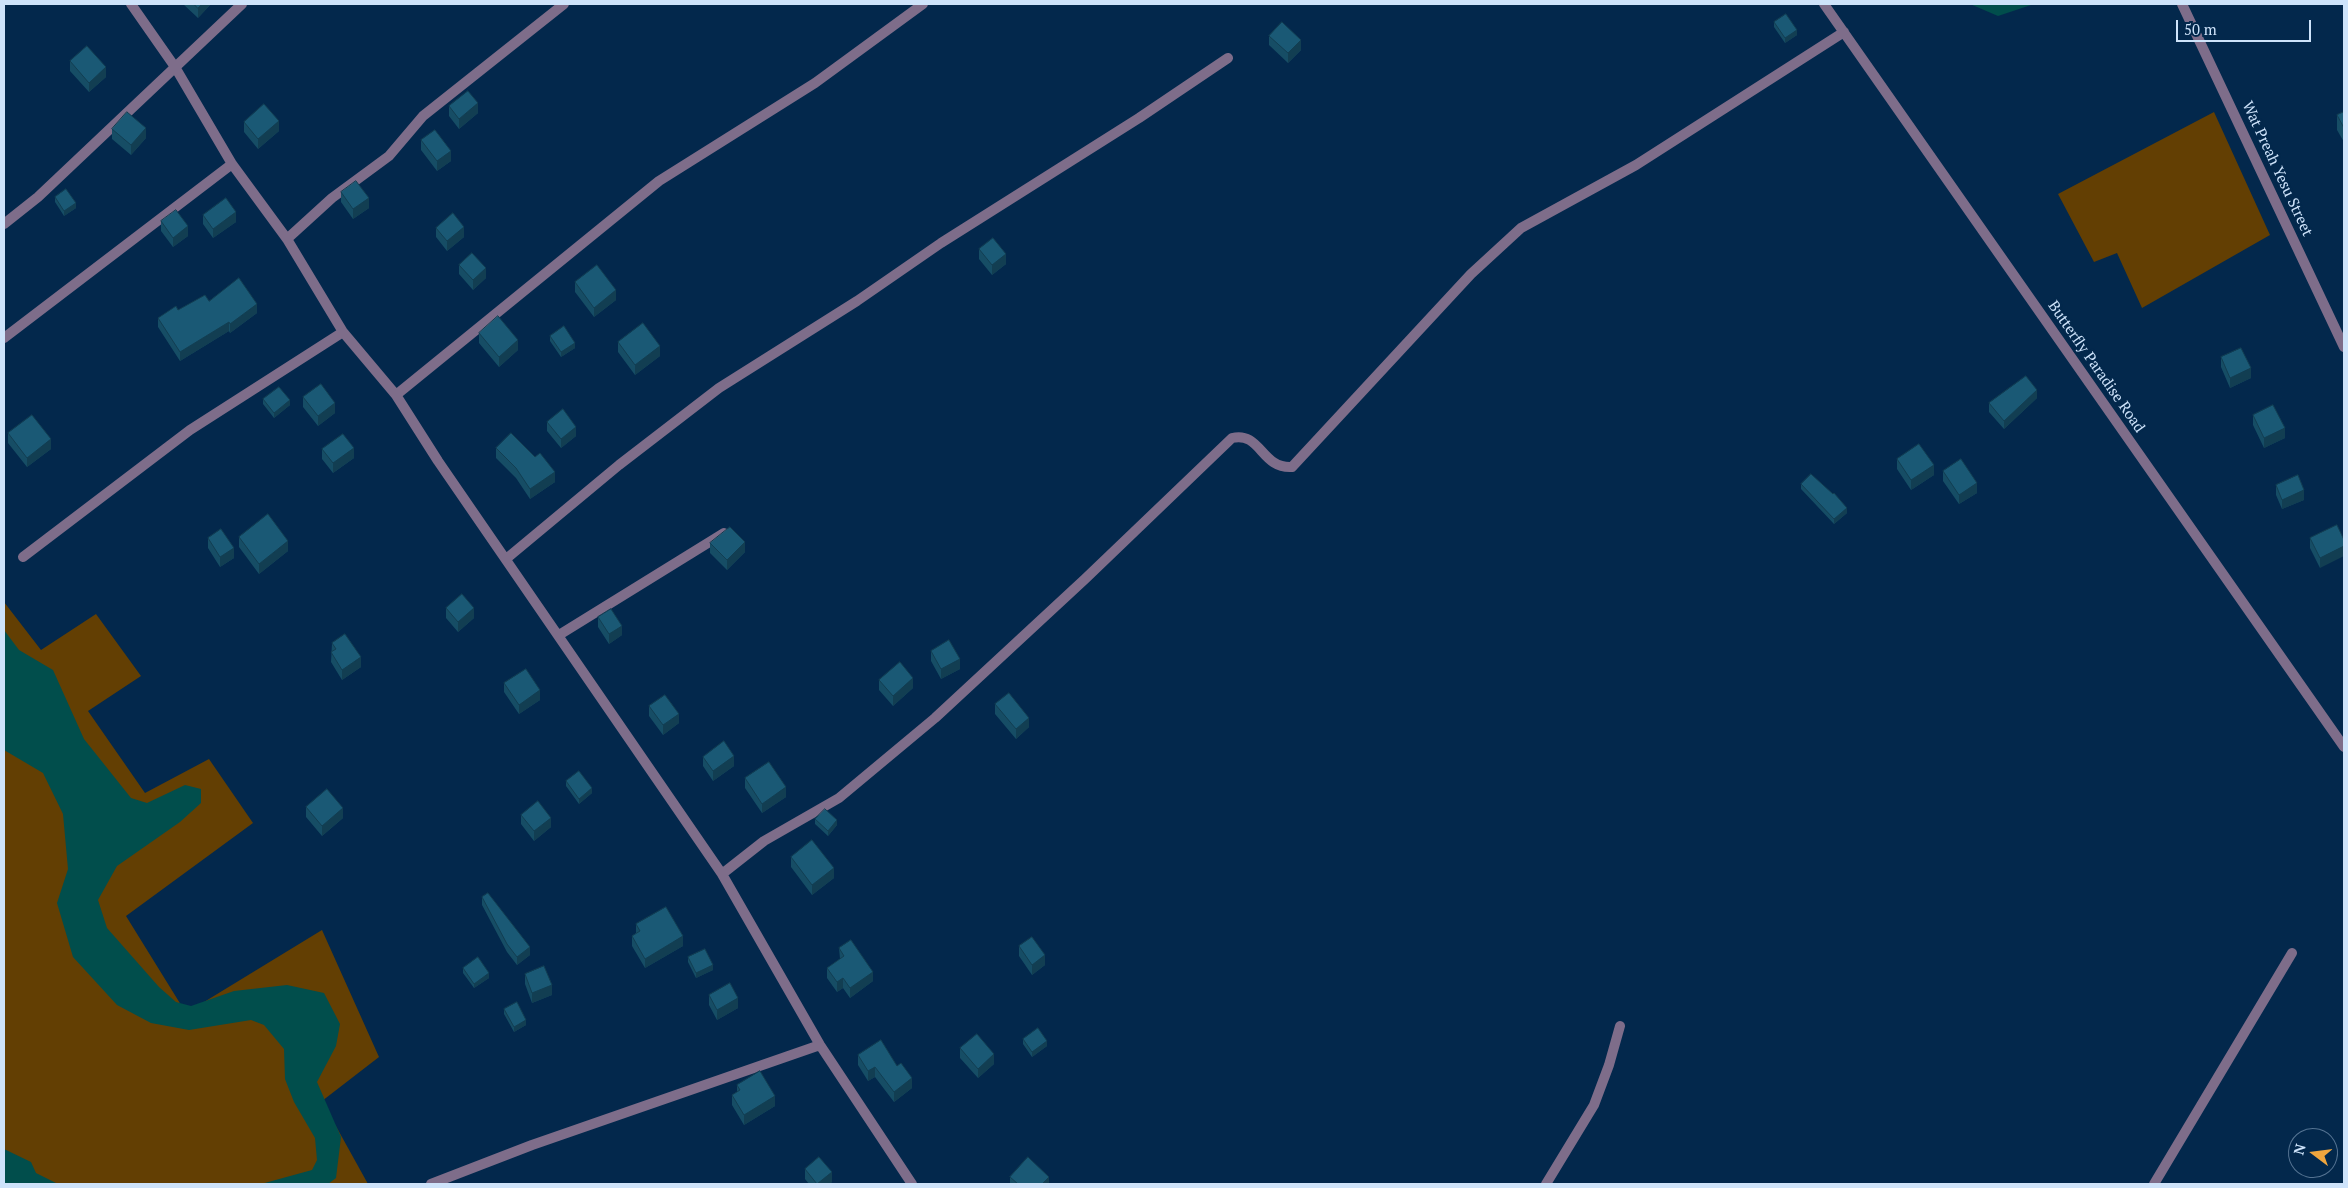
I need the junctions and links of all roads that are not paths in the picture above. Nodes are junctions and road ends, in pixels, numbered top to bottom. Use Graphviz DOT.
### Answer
graph roads {
  1 [pos="131,4"];
  2 [pos="242,4"];
  3 [pos="564,4"];
  4 [pos="923,4"];
  5 [pos="1824,4"];
  6 [pos="2182,4"];
  7 [pos="1844,32"];
  8 [pos="1228,58"];
  9 [pos="175,66"];
  10 [pos="232,164"];
  11 [pos="4,224"];
  12 [pos="287,239"];
  13 [pos="344,332"];
  14 [pos="4,338"];
  15 [pos="2344,347"];
  16 [pos="396,395"];
  17 [pos="724,533"];
  18 [pos="22,557"];
  19 [pos="506,559"];
  20 [pos="559,635"];
  21 [pos="2344,747"];
  22 [pos="722,874"];
  23 [pos="2292,953"];
  24 [pos="1620,1026"];
  25 [pos="820,1045"];
  26 [pos="431,1184"];
  27 [pos="912,1184"];
  28 [pos="1546,1184"];
  29 [pos="2154,1184"];
  1 -- 9 [label="street"];
  2 -- 9 [label="street"];
  3 -- 12 [label="street"];
  4 -- 16 [label="street"];
  5 -- 7 [label="street, Butterfly Paradise Road"];
  6 -- 15 [label="street, Wat Preah Yesu Street"];
  7 -- 21 [label="street, Butterfly Paradise Road"];
  7 -- 22 [label="street"];
  8 -- 19 [label="street"];
  9 -- 10 [label="street"];
  9 -- 11 [label="street"];
  10 -- 12 [label="street"];
  10 -- 14 [label="street"];
  12 -- 13 [label="street"];
  13 -- 16 [label="street"];
  13 -- 18 [label="street"];
  16 -- 19 [label="street"];
  17 -- 20 [label="street"];
  19 -- 20 [label="street"];
  20 -- 22 [label="street"];
  22 -- 25 [label="street"];
  23 -- 29 [label="street"];
  24 -- 28 [label="street"];
  25 -- 26 [label="street"];
  25 -- 27 [label="street"];
}
